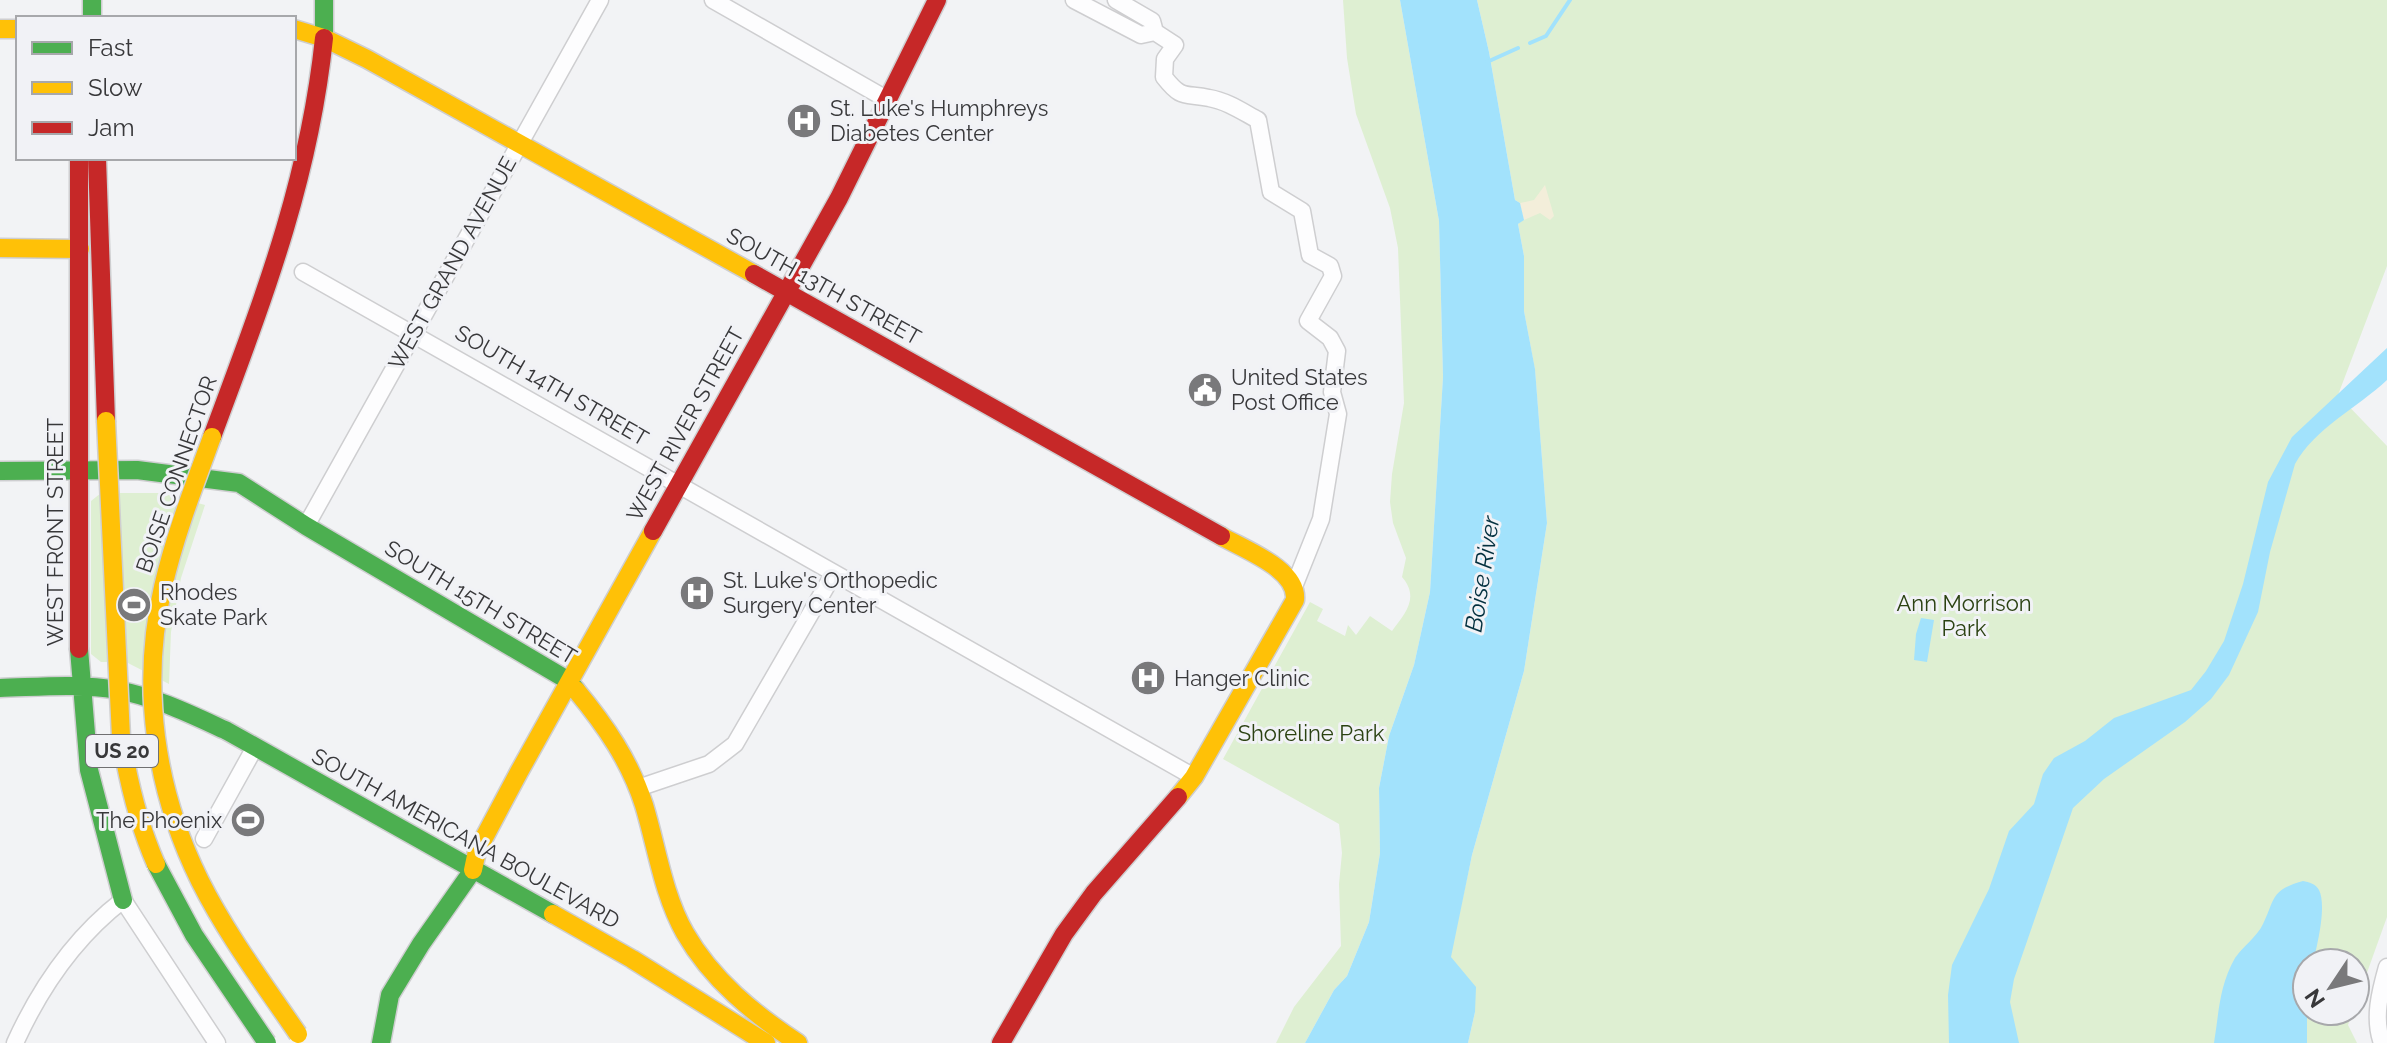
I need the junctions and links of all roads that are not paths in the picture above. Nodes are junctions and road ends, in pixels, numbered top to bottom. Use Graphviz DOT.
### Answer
graph roads {
  1 [pos="324,0"];
  2 [pos="600,0"];
  3 [pos="713,0"];
  4 [pos="937,0"];
  5 [pos="1074,0"];
  6 [pos="1116,0"];
  7 [pos="296,30"];
  8 [pos="1155,32"];
  9 [pos="324,38"];
  10 [pos="296,45"];
  11 [pos="888,100"];
  12 [pos="520,142"];
  13 [pos="79,160"];
  14 [pos="97,160"];
  15 [pos="0,248"];
  16 [pos="80,249"];
  17 [pos="303,272"];
  18 [pos="786,292"];
  19 [pos="413,334"];
  20 [pos="0,471"];
  21 [pos="79,471"];
  22 [pos="678,484"];
  23 [pos="306,526"];
  24 [pos="834,573"];
  25 [pos="1295,584"];
  26 [pos="569,681"];
  27 [pos="0,688"];
  28 [pos="82,689"];
  29 [pos="255,747"];
  30 [pos="1194,777"];
  31 [pos="638,788"];
  32 [pos="204,839"];
  33 [pos="473,870"];
  34 [pos="123,900"];
  35 [pos="2387,967"];
  36 [pos="301,1039"];
  37 [pos="15,1043"];
  38 [pos="217,1043"];
  39 [pos="267,1043"];
  40 [pos="381,1043"];
  41 [pos="766,1043"];
  42 [pos="798,1043"];
  43 [pos="1001,1043"];
  44 [pos="2382,1043"];
  1 -- 9 [label="main road, US 20"];
  2 -- 12 [label="street, WEST GRAND AVENUE"];
  3 -- 11 [label="street"];
  4 -- 11 [label="main road, WEST RIVER STREET"];
  5 -- 8 [label="street"];
  6 -- 8 [label="street"];
  7 -- 9 [label="main road, SOUTH 13TH STREET"];
  8 -- 25 [label="street"];
  9 -- 10 [label="main road"];
  9 -- 12 [label="main road, SOUTH 13TH STREET"];
  9 -- 36 [label="main road, BOISE CONNECTOR / US 20, bridge"];
  11 -- 18 [label="main road, WEST RIVER STREET"];
  12 -- 18 [label="main road, SOUTH 13TH STREET"];
  12 -- 19 [label="street, WEST GRAND AVENUE"];
  13 -- 16 [label="main road, WEST FRONT STREET"];
  14 -- 39 [label="main road, BOISE CONNECTOR / US 20, bridge"];
  15 -- 16 [label="main road"];
  16 -- 21 [label="main road, WEST FRONT STREET"];
  17 -- 19 [label="street, SOUTH 14TH STREET"];
  18 -- 22 [label="main road, WEST RIVER STREET"];
  18 -- 25 [label="main road, SOUTH 13TH STREET"];
  19 -- 22 [label="street, SOUTH 14TH STREET"];
  19 -- 23 [label="street, WEST GRAND AVENUE"];
  20 -- 21 [label="main road, SOUTH 15TH STREET"];
  21 -- 23 [label="main road, SOUTH 15TH STREET"];
  21 -- 28 [label="main road, WEST FRONT STREET"];
  22 -- 24 [label="street, SOUTH 14TH STREET"];
  22 -- 26 [label="main road, WEST RIVER STREET"];
  23 -- 26 [label="main road, SOUTH 15TH STREET"];
  24 -- 30 [label="street, SOUTH 14TH STREET"];
  24 -- 31 [label="street"];
  25 -- 30 [label="main road"];
  26 -- 31 [label="main road, SOUTH 15TH STREET"];
  26 -- 33 [label="main road, WEST RIVER STREET"];
  27 -- 28 [label="main road, SOUTH AMERICANA BOULEVARD"];
  28 -- 29 [label="main road, SOUTH AMERICANA BOULEVARD"];
  28 -- 34 [label="main road, WEST FRONT STREET"];
  29 -- 32 [label="street"];
  29 -- 33 [label="main road, SOUTH AMERICANA BOULEVARD"];
  30 -- 43 [label="main road"];
  31 -- 42 [label="main road, SOUTH 15TH STREET"];
  33 -- 40 [label="main road, WEST RIVER STREET"];
  33 -- 41 [label="main road, SOUTH AMERICANA BOULEVARD"];
  34 -- 37 [label="street"];
  34 -- 38 [label="street"];
  35 -- 44 [label="street"];
}
